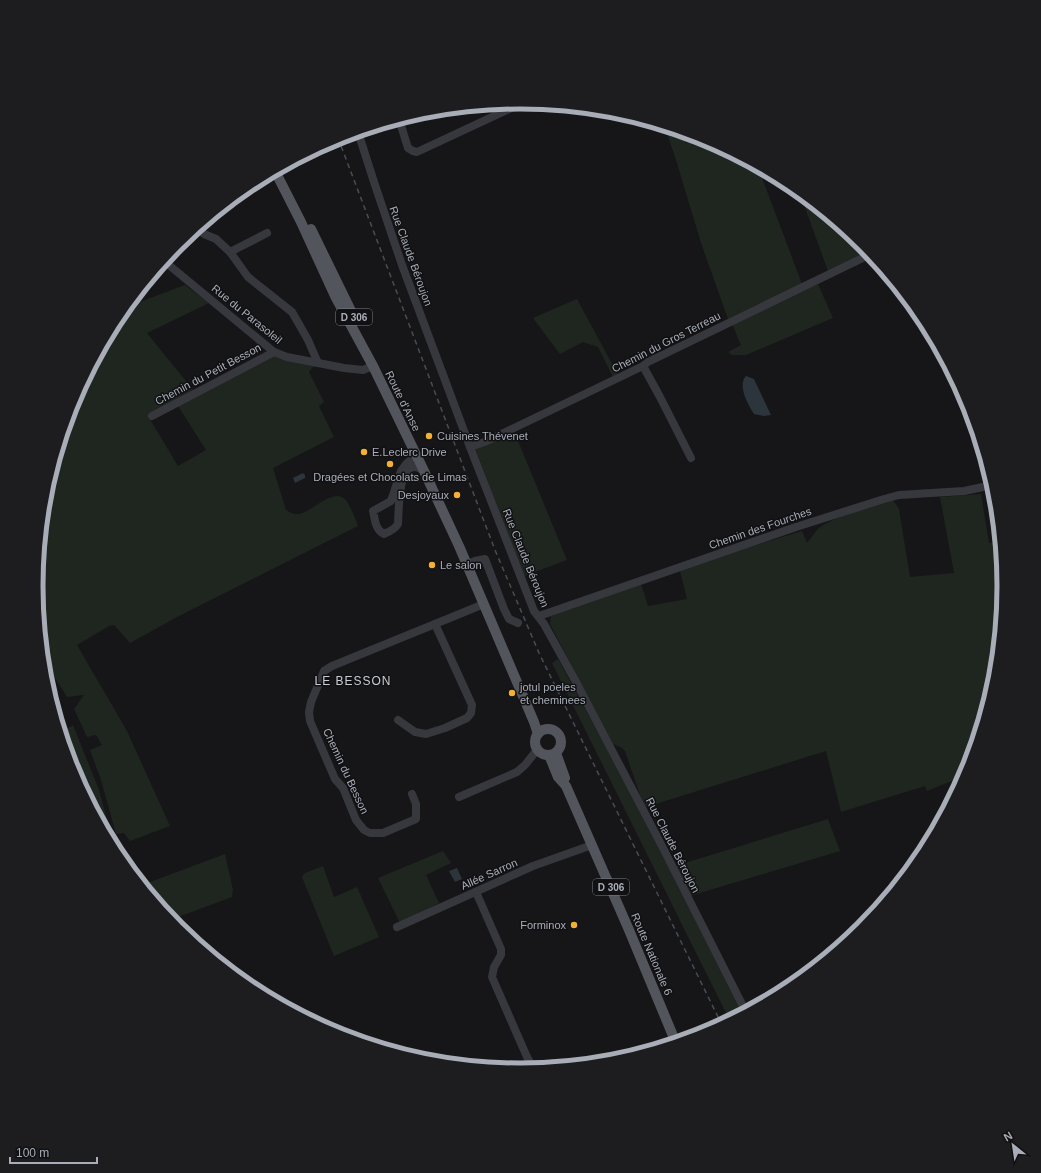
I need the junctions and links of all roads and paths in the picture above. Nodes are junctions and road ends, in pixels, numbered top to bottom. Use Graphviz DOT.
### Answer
graph roads {
  1 [pos="508,109"];
  2 [pos="401,124"];
  3 [pos="360,137"];
  4 [pos="282,173"];
  5 [pos="277,176"];
  6 [pos="201,232"];
  7 [pos="267,233"];
  8 [pos="230,252"];
  9 [pos="865,257"];
  10 [pos="168,264"];
  11 [pos="274,352"];
  12 [pos="318,363"];
  13 [pos="373,366"];
  14 [pos="643,366"];
  15 [pos="152,416"];
  16 [pos="470,447"];
  17 [pos="416,454"];
  18 [pos="691,458"];
  19 [pos="424,471"];
  20 [pos="987,486"];
  21 [pos="470,563"];
  22 [pos="484,604"];
  23 [pos="539,616"];
  24 [pos="435,624"];
  25 [pos="518,624"];
  26 [pos="398,720"];
  27 [pos="541,732"];
  28 [pos="537,750"];
  29 [pos="552,754"];
  30 [pos="412,794"];
  31 [pos="459,797"];
  32 [pos="592,845"];
  33 [pos="476,892"];
  34 [pos="396,927"];
  35 [pos="654,989"];
  36 [pos="744,1008"];
  37 [pos="678,1038"];
  38 [pos="674,1039"];
  39 [pos="531,1064"];
  1 -- 2 [label="street"];
  3 -- 16 [label="street, Rue Claude Béroujon"];
  4 -- 21 [label="main road, Route d'Anse / D 306"];
  5 -- 13 [label="main road, Route d'Anse / D 306"];
  6 -- 8 [label="street"];
  7 -- 8 [label="street"];
  8 -- 12 [label="street"];
  9 -- 14 [label="street, Chemin du Gros Terreau"];
  10 -- 11 [label="street, Rue du Parasoleil"];
  11 -- 12 [label="street, Rue du Parasoleil"];
  11 -- 15 [label="street, Chemin du Petit Besson"];
  12 -- 13 [label="street, Rue du Parasoleil"];
  13 -- 17 [label="main road, Route d'Anse / D 306"];
  14 -- 16 [label="street, Chemin du Gros Terreau"];
  14 -- 18 [label="street"];
  16 -- 23 [label="street, Rue Claude Béroujon"];
  17 -- 19 [label="main road, Route d'Anse / D 306"];
  17 -- 19 [label="street"];
  19 -- 22 [label="main road, Route d'Anse / D 306"];
  20 -- 23 [label="street, Chemin des Fourches"];
  21 -- 25 [label="street"];
  21 -- 27 [label="main road, Route d'Anse / D 306"];
  22 -- 24 [label="street, Chemin du Besson"];
  22 -- 27 [label="main road, Route d'Anse / D 306"];
  23 -- 36 [label="street, Rue Claude Béroujon"];
  24 -- 26 [label="street"];
  24 -- 30 [label="street, Chemin du Besson"];
  27 -- 28 [label="main road"];
  27 -- 29 [label="main road"];
  28 -- 29 [label="main road"];
  28 -- 31 [label="street"];
  29 -- 32 [label="main road, Route Nationale 6 / D 306"];
  32 -- 33 [label="street, Allée Sarron"];
  32 -- 35 [label="main road, Route Nationale 6 / D 306"];
  33 -- 34 [label="street, Allée Sarron"];
  33 -- 39 [label="street"];
  35 -- 37 [label="main road, D 306"];
  35 -- 38 [label="main road, Route Nationale 6 / D 306"];
}
